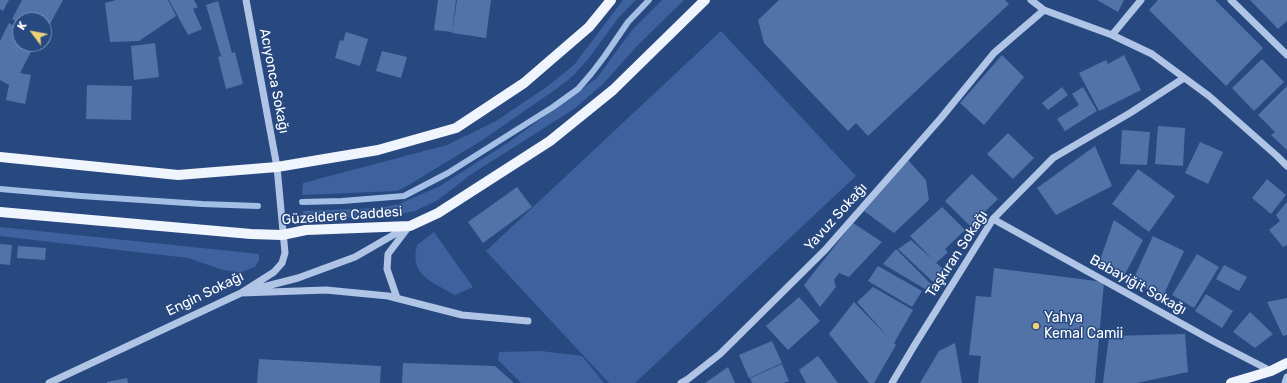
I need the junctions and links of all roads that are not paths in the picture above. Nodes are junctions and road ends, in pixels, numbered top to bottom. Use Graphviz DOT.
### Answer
graph roads {
  1 [pos="246,0"];
  2 [pos="611,0"];
  3 [pos="704,0"];
  4 [pos="1031,0"];
  5 [pos="1141,0"];
  6 [pos="1231,0"];
  7 [pos="1044,10"];
  8 [pos="1112,35"];
  9 [pos="1287,55"];
  10 [pos="1184,78"];
  11 [pos="0,157"];
  12 [pos="1287,166"];
  13 [pos="277,167"];
  14 [pos="0,212"];
  15 [pos="993,220"];
  16 [pos="410,226"];
  17 [pos="282,235"];
  18 [pos="241,293"];
  19 [pos="397,298"];
  20 [pos="528,321"];
  21 [pos="1287,363"];
  22 [pos="1271,371"];
  23 [pos="1287,377"];
  24 [pos="49,383"];
  25 [pos="681,383"];
  26 [pos="892,383"];
  27 [pos="1231,383"];
  28 [pos="1285,383"];
  1 -- 13 [label="street, Acıyonca Sokağı"];
  2 -- 13 [label="main road"];
  3 -- 16 [label="main road, Güzeldere Caddesi"];
  4 -- 7 [label="street"];
  5 -- 8 [label="street"];
  6 -- 9 [label="street"];
  7 -- 8 [label="street"];
  7 -- 25 [label="street, Yavuz Sokağı"];
  8 -- 10 [label="street"];
  10 -- 12 [label="street"];
  10 -- 15 [label="street, Taşkıran Sokağı"];
  11 -- 13 [label="main road"];
  13 -- 17 [label="street, Engin Sokağı"];
  14 -- 17 [label="main road, Güzeldere Caddesi"];
  15 -- 22 [label="street, Babayiğit Sokağı"];
  15 -- 26 [label="street, Taşkıran Sokağı"];
  16 -- 17 [label="main road, Güzeldere Caddesi"];
  16 -- 18 [label="street"];
  16 -- 19 [label="street"];
  17 -- 18 [label="street, Engin Sokağı"];
  18 -- 19 [label="street"];
  18 -- 24 [label="street, Engin Sokağı"];
  19 -- 20 [label="street"];
  21 -- 22 [label="main road"];
  22 -- 27 [label="main road"];
  23 -- 28 [label="street"];
}
